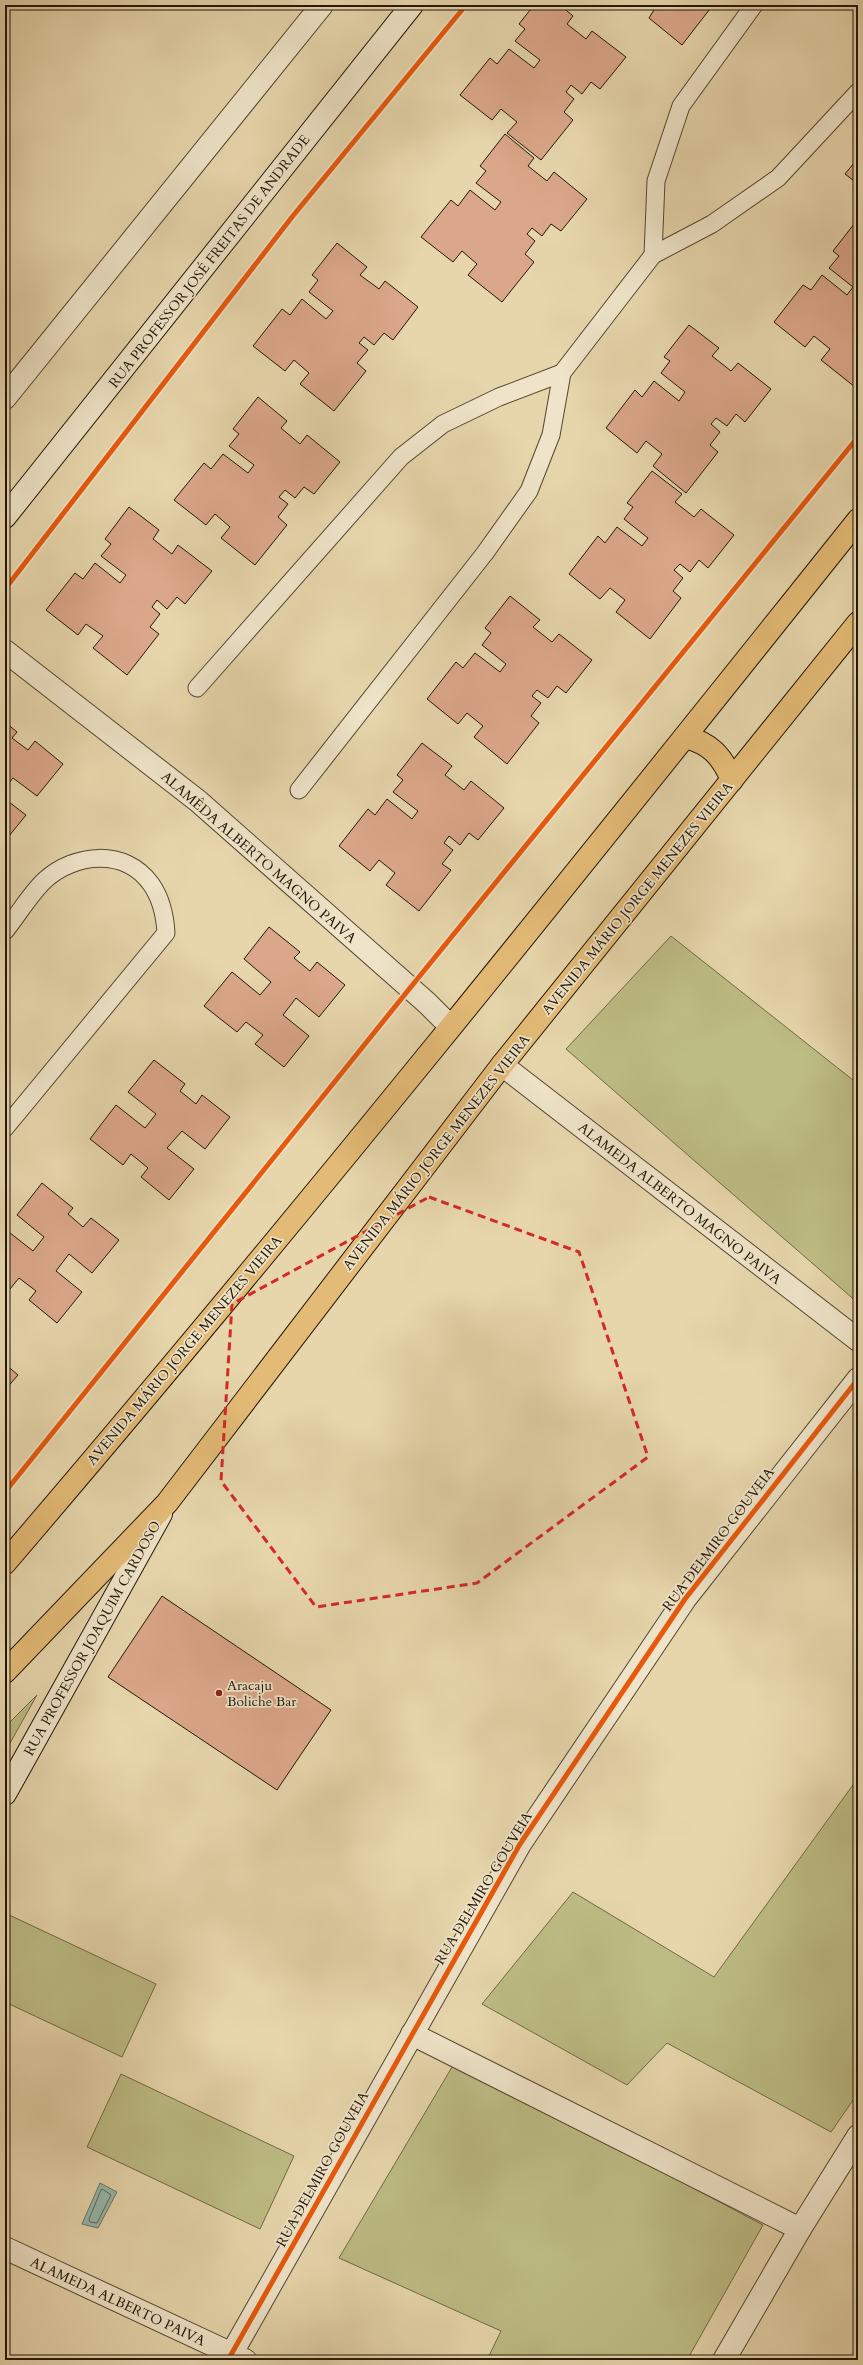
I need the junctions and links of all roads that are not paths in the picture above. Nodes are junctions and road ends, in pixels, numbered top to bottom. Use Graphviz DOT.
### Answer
graph roads {
  1 [pos="322,5"];
  2 [pos="412,5"];
  3 [pos="754,5"];
  4 [pos="858,92"];
  5 [pos="653,255"];
  6 [pos="562,373"];
  7 [pos="5,398"];
  8 [pos="5,517"];
  9 [pos="858,520"];
  10 [pos="858,624"];
  11 [pos="5,651"];
  12 [pos="197,688"];
  13 [pos="685,737"];
  14 [pos="732,780"];
  15 [pos="299,790"];
  16 [pos="5,931"];
  17 [pos="450,1026"];
  18 [pos="502,1065"];
  19 [pos="5,1128"];
  20 [pos="858,1340"];
  21 [pos="858,1379"];
  22 [pos="168,1503"];
  23 [pos="5,1563"];
  24 [pos="5,1672"];
  25 [pos="5,1794"];
  26 [pos="412,2034"];
  27 [pos="858,2136"];
  28 [pos="800,2229"];
  29 [pos="5,2248"];
  30 [pos="235,2358"];
  31 [pos="724,2360"];
  1 -- 7 [label="street"];
  2 -- 8 [label="street, RUA PROFESSOR JOSÉ FREITAS DE ANDRADE"];
  3 -- 5 [label="lane"];
  4 -- 5 [label="lane"];
  5 -- 6 [label="lane"];
  6 -- 12 [label="lane"];
  6 -- 15 [label="lane"];
  9 -- 13 [label="main road, AVENIDA MÁRIO JORGE MENEZES VIEIRA"];
  10 -- 14 [label="main road, AVENIDA MÁRIO JORGE MENEZES VIEIRA"];
  11 -- 17 [label="street, ALAMÊDA ALBERTO MAGNO PAIVA"];
  13 -- 14 [label="main road"];
  13 -- 17 [label="main road, AVENIDA MÁRIO JORGE MENEZES VIEIRA"];
  14 -- 18 [label="main road, AVENIDA MÁRIO JORGE MENEZES VIEIRA"];
  16 -- 19 [label="lane"];
  17 -- 23 [label="main road, AVENIDA MÁRIO JORGE MENEZES VIEIRA"];
  18 -- 20 [label="street, ALAMEDA ALBERTO MAGNO PAIVA"];
  18 -- 22 [label="main road, AVENIDA MÁRIO JORGE MENEZES VIEIRA"];
  21 -- 26 [label="street, RUA DELMIRO GOUVEIA"];
  22 -- 24 [label="main road, AVENIDA MÁRIO JORGE MENEZES VIEIRA"];
  22 -- 25 [label="street, RUA PROFESSOR JOAQUIM CARDOSO"];
  26 -- 28 [label="street"];
  26 -- 30 [label="street, RUA DELMIRO GOUVEIA"];
  27 -- 28 [label="street"];
  28 -- 31 [label="street"];
  29 -- 30 [label="street, ALAMEDA ALBERTO PAIVA"];
}
